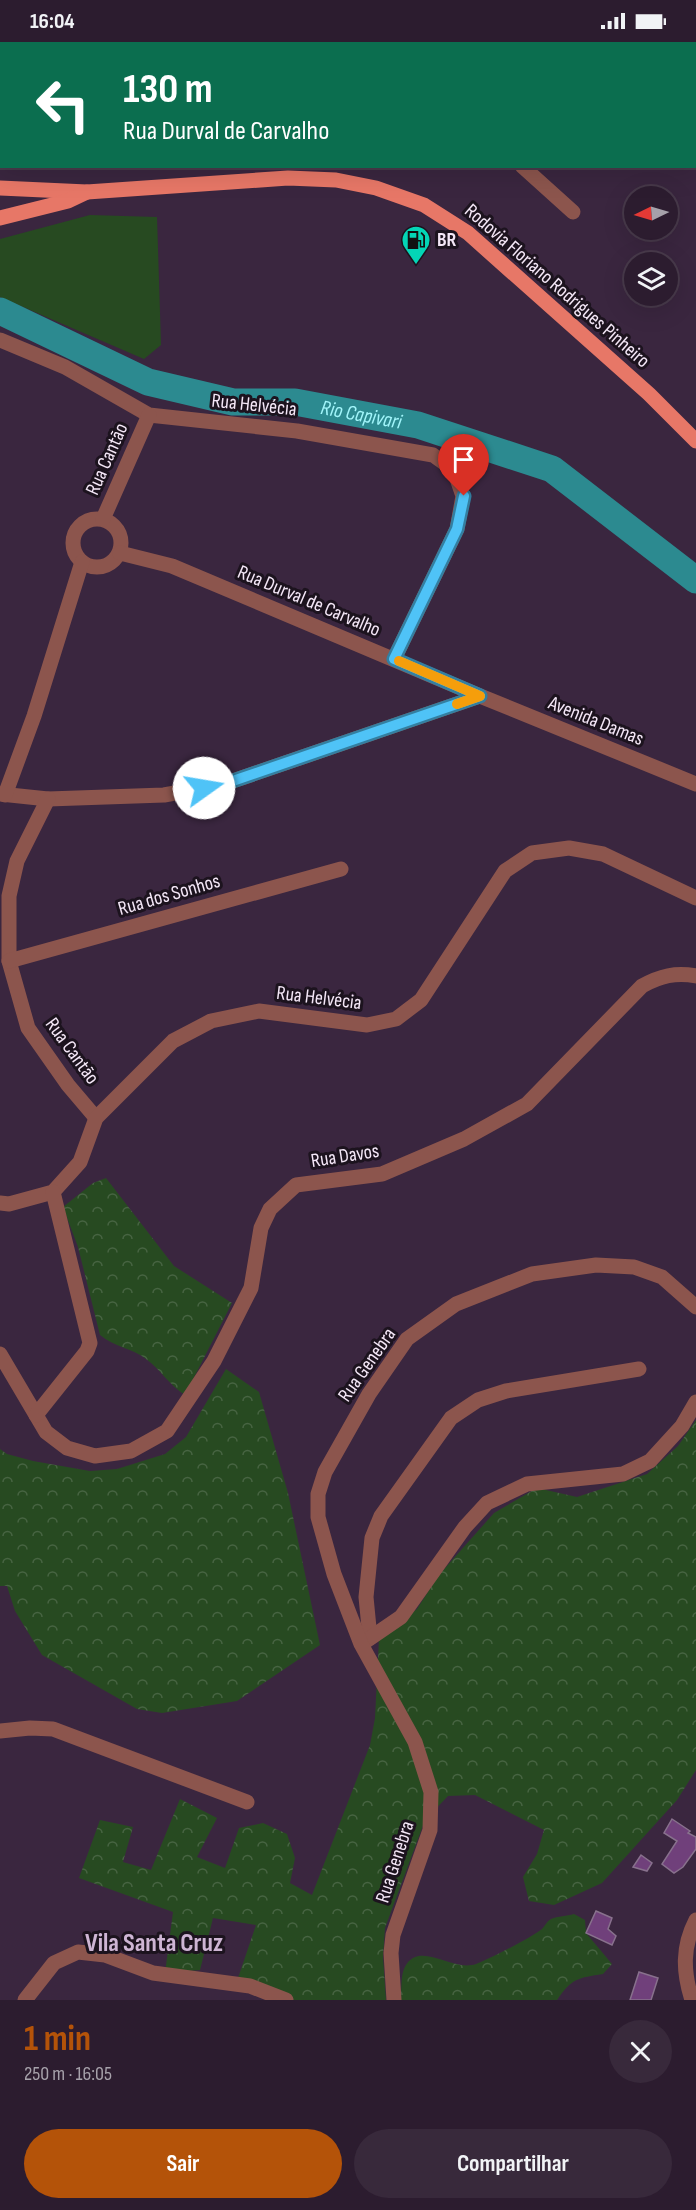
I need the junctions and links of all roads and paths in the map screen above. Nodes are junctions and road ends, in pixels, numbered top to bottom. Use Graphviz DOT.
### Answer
graph roads {
  1 [pos="524,168"];
  2 [pos="0,188"];
  3 [pos="87,192"];
  4 [pos="573,212"];
  5 [pos="0,218"];
  6 [pos="0,340"];
  7 [pos="149,415"];
  8 [pos="696,441"];
  9 [pos="103,519"];
  10 [pos="120,553"];
  11 [pos="82,562"];
  12 [pos="394,659"];
  13 [pos="480,696"];
  14 [pos="696,784"];
  15 [pos="2,795"];
  16 [pos="48,799"];
  17 [pos="341,869"];
  18 [pos="696,898"];
  19 [pos="9,962"];
  20 [pos="696,976"];
  21 [pos="96,1118"];
  22 [pos="53,1192"];
  23 [pos="0,1203"];
  24 [pos="696,1307"];
  25 [pos="0,1354"];
  26 [pos="639,1369"];
  27 [pos="696,1402"];
  28 [pos="36,1415"];
  29 [pos="365,1641"];
  30 [pos="0,1731"];
  31 [pos="247,1802"];
  32 [pos="696,1920"];
  33 [pos="25,2000"];
  34 [pos="286,2000"];
  35 [pos="394,2000"];
  36 [pos="692,2000"];
  1 -- 4 [label="street"];
  2 -- 3 [label="main road, Rodovia Floriano Rodrigues Pinheiro"];
  3 -- 5 [label="main road, Rodovia Floriano Rodrigues Pinheiro"];
  3 -- 8 [label="main road, Rodovia Floriano Rodrigues Pinheiro"];
  6 -- 7 [label="street, Rua Helvécia"];
  7 -- 9 [label="street, Rua Cantão"];
  7 -- 12 [label="street, Rua Helvécia"];
  9 -- 10 [label="street"];
  9 -- 11 [label="street"];
  10 -- 11 [label="street"];
  10 -- 12 [label="street, Rua Durval de Carvalho"];
  11 -- 15 [label="street"];
  12 -- 13 [label="street, Rua Durval de Carvalho"];
  13 -- 14 [label="street, Avenida Damas"];
  13 -- 16 [label="street"];
  15 -- 16 [label="street"];
  16 -- 19 [label="street, Rua Cantão"];
  17 -- 19 [label="street, Rua dos Sonhos"];
  18 -- 21 [label="street, Rua Helvécia"];
  19 -- 21 [label="street, Rua Cantão"];
  20 -- 28 [label="street, Rua Davos"];
  21 -- 22 [label="street, Rua Helvécia"];
  22 -- 23 [label="street"];
  22 -- 28 [label="street"];
  24 -- 29 [label="street, Rua Genebra"];
  25 -- 28 [label="street, Rua Davos"];
  26 -- 29 [label="street"];
  27 -- 29 [label="street"];
  29 -- 35 [label="street, Rua Genebra"];
  30 -- 31 [label="street"];
  32 -- 36 [label="street"];
  33 -- 34 [label="street"];
}
